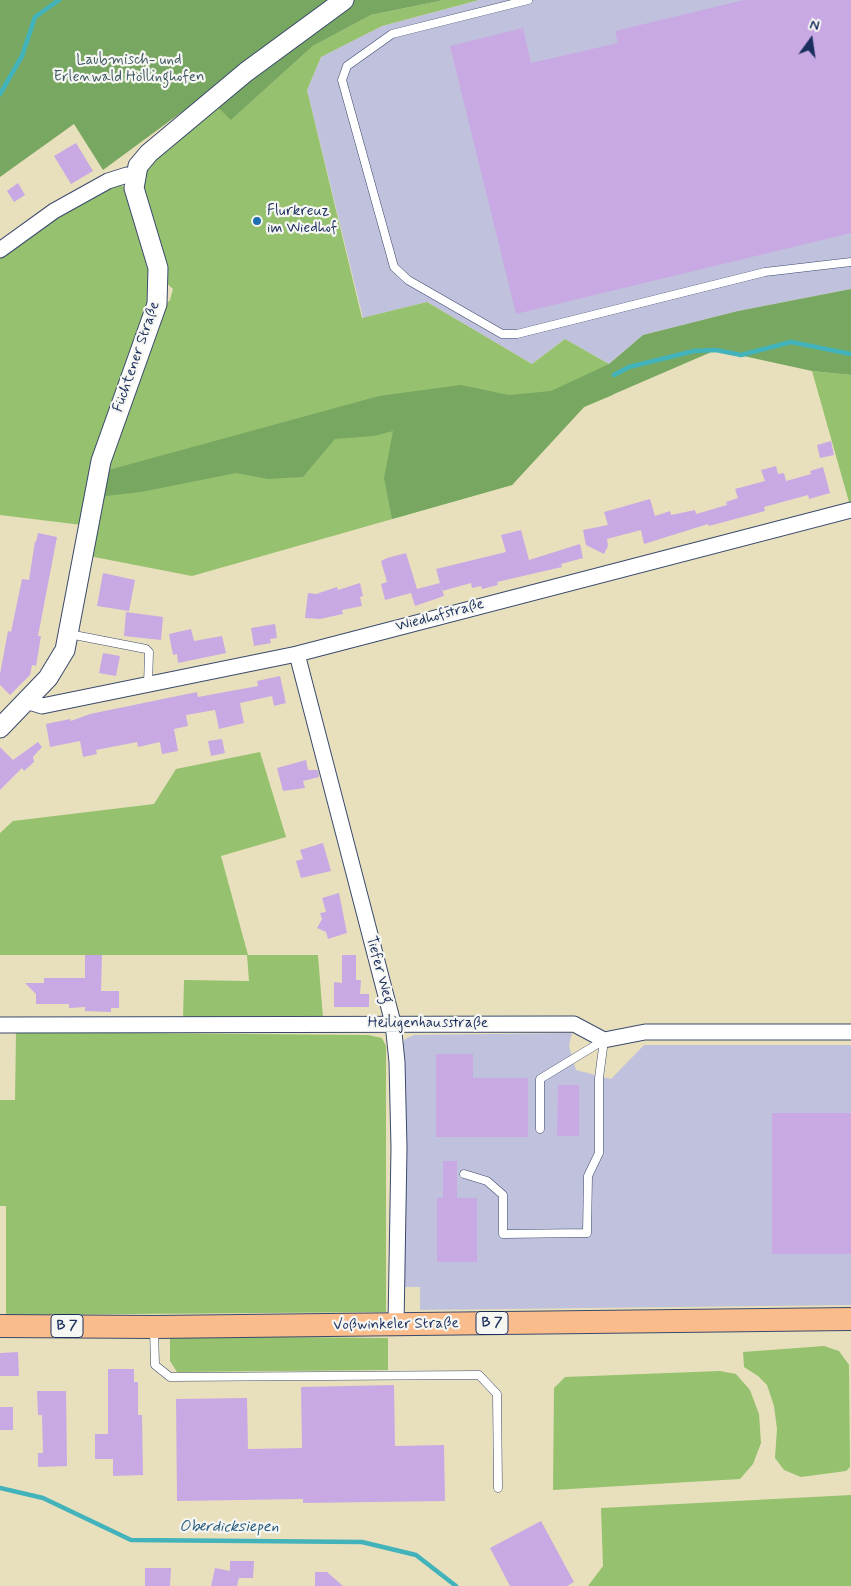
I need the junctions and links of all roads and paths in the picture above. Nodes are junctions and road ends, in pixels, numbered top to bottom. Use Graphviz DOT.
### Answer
graph roads {
  1 [pos="344,0"];
  2 [pos="528,0"];
  3 [pos="135,177"];
  4 [pos="0,250"];
  5 [pos="851,262"];
  6 [pos="851,510"];
  7 [pos="69,634"];
  8 [pos="297,654"];
  9 [pos="148,685"];
  10 [pos="26,701"];
  11 [pos="0,728"];
  12 [pos="393,1023"];
  13 [pos="0,1025"];
  14 [pos="851,1032"];
  15 [pos="604,1040"];
  16 [pos="540,1129"];
  17 [pos="464,1174"];
  18 [pos="851,1319"];
  19 [pos="396,1325"];
  20 [pos="0,1326"];
  21 [pos="154,1327"];
  22 [pos="498,1488"];
  1 -- 3 [label="street"];
  2 -- 5 [label="lane"];
  3 -- 4 [label="street"];
  3 -- 7 [label="street, Füchtener Straße"];
  6 -- 8 [label="street, Wiedhofstraße"];
  7 -- 9 [label="lane"];
  7 -- 10 [label="street, Füchtener Straße"];
  8 -- 9 [label="street, Wiedhofstraße"];
  8 -- 12 [label="street, Tiefer Weg"];
  9 -- 10 [label="street, Wiedhofstraße"];
  10 -- 11 [label="street, Füchtener Straße"];
  12 -- 13 [label="street, Heiligenhausstraße"];
  12 -- 15 [label="street, Heiligenhausstraße"];
  12 -- 19 [label="street, Tiefer Weg"];
  14 -- 15 [label="street"];
  15 -- 16 [label="lane"];
  15 -- 17 [label="lane"];
  18 -- 19 [label="main road, Voßwinkeler Straße / B 7"];
  19 -- 21 [label="main road, Voßwinkeler Straße / B 7"];
  20 -- 21 [label="main road, Voßwinkeler Straße / B 7"];
  21 -- 22 [label="lane"];
}
